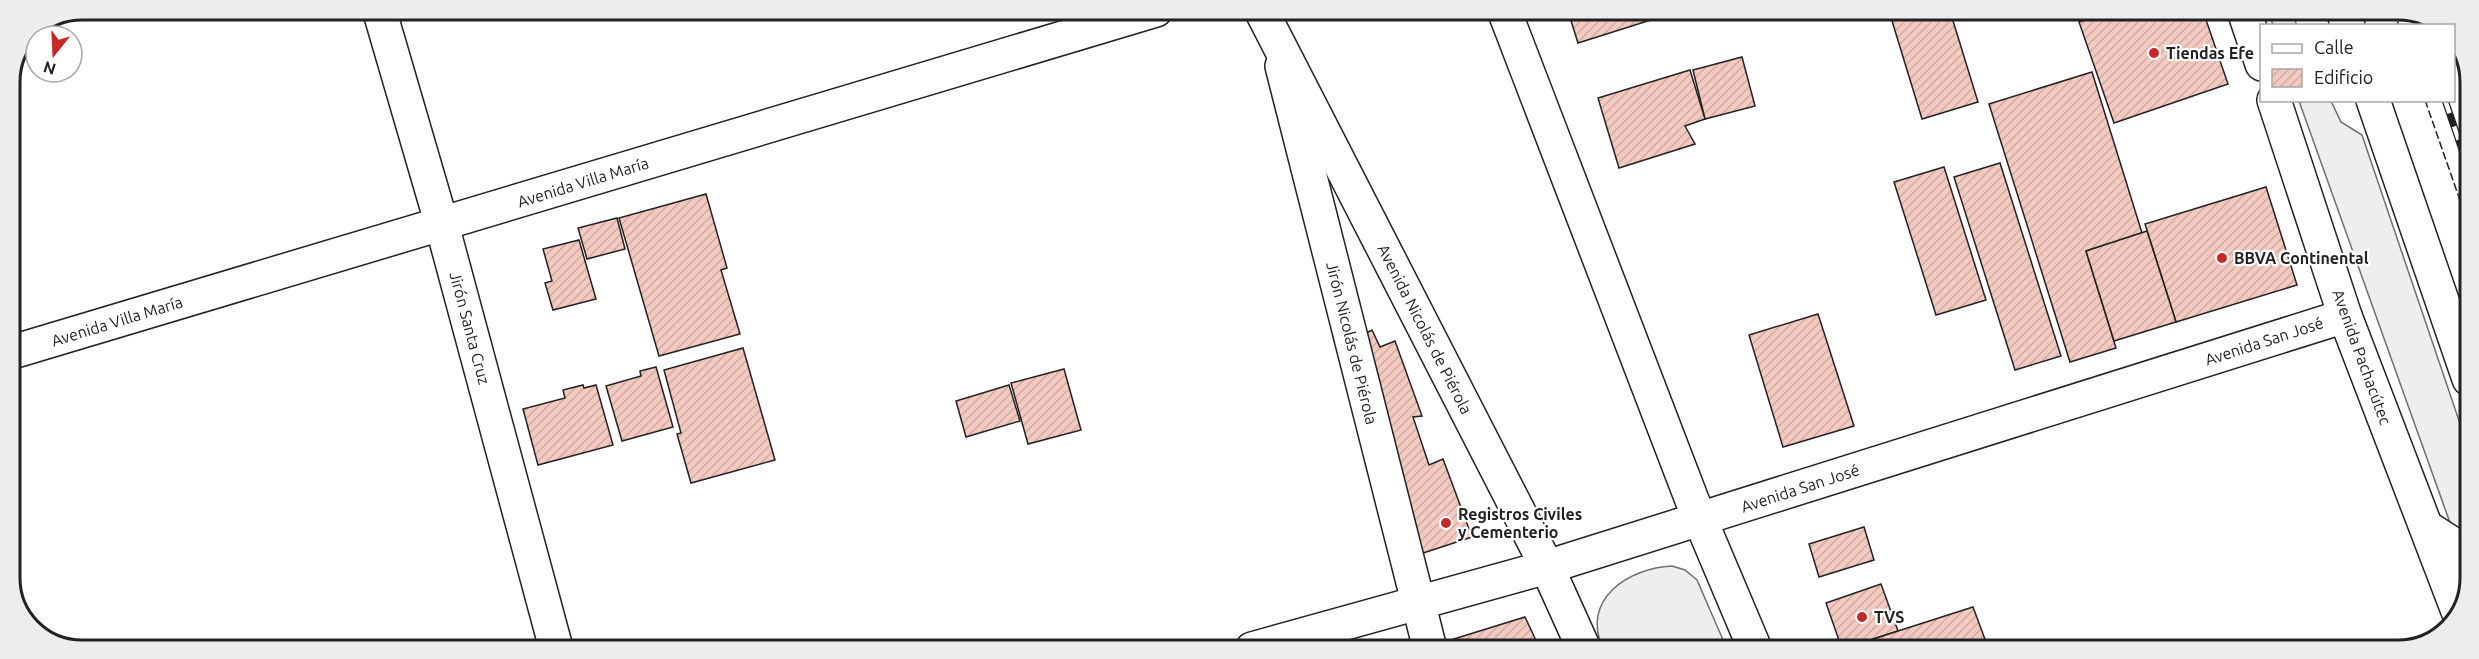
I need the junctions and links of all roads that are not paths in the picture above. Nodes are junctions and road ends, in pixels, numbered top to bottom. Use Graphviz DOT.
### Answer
graph roads {
  1 [pos="382,20"];
  2 [pos="1123,20"];
  3 [pos="1508,20"];
  4 [pos="2247,20"];
  5 [pos="1268,23"];
  6 [pos="2260,58"];
  7 [pos="2275,102"];
  8 [pos="2374,102"];
  9 [pos="442,225"];
  10 [pos="2345,315"];
  11 [pos="20,350"];
  12 [pos="2460,352"];
  13 [pos="1700,519"];
  14 [pos="2426,527"];
  15 [pos="2460,549"];
  16 [pos="1547,567"];
  17 [pos="2454,601"];
  18 [pos="1418,603"];
  19 [pos="554,640"];
  20 [pos="1284,640"];
  21 [pos="1428,640"];
  22 [pos="1580,640"];
  23 [pos="1751,640"];
  1 -- 9 [label="street, Jirón Santa Cruz"];
  2 -- 9 [label="street, Avenida Villa María"];
  3 -- 13 [label="street"];
  4 -- 6 [label="street"];
  5 -- 16 [label="street, Avenida Nicolás de Piérola"];
  5 -- 18 [label="street, Jirón Nicolás de Piérola"];
  7 -- 10 [label="street, Avenida Pachacútec"];
  8 -- 12 [label="street"];
  9 -- 11 [label="street, Avenida Villa María"];
  9 -- 19 [label="street, Jirón Santa Cruz"];
  10 -- 13 [label="street, Avenida San José"];
  10 -- 14 [label="street, Avenida Pachacútec"];
  13 -- 16 [label="street, Avenida San José"];
  13 -- 23 [label="street"];
  14 -- 15 [label="street"];
  14 -- 17 [label="street, Avenida Pachacútec"];
  16 -- 18 [label="street, Avenida San José"];
  16 -- 22 [label="street, Avenida Nicolás de Piérola"];
  18 -- 20 [label="street, Avenida San José"];
  18 -- 21 [label="street, Jirón Nicolás de Piérola"];
}
